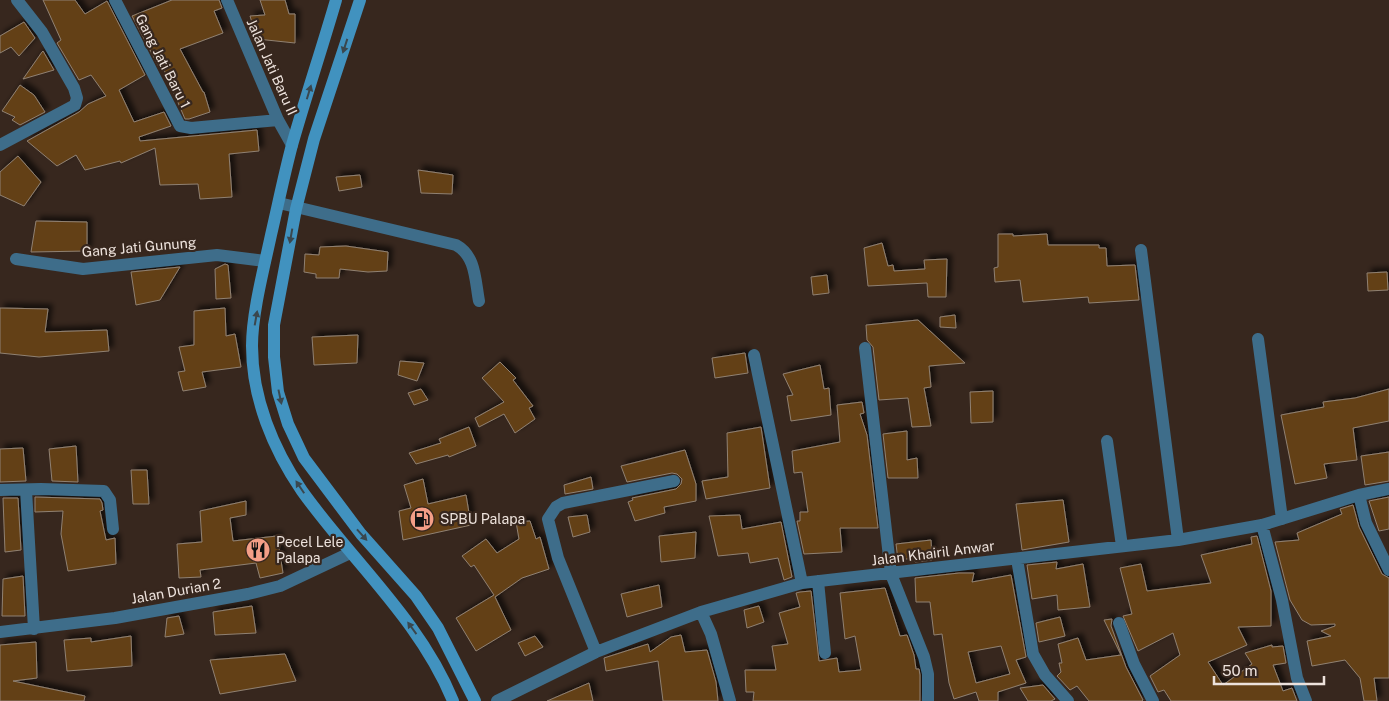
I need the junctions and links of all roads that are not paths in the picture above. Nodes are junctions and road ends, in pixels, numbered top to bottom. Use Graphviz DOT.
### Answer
graph roads {
  1 [pos="17,0"];
  2 [pos="115,0"];
  3 [pos="227,0"];
  4 [pos="336,1"];
  5 [pos="358,5"];
  6 [pos="278,120"];
  7 [pos="0,144"];
  8 [pos="292,145"];
  9 [pos="279,203"];
  10 [pos="296,209"];
  11 [pos="1141,250"];
  12 [pos="16,259"];
  13 [pos="265,260"];
  14 [pos="479,301"];
  15 [pos="1258,339"];
  16 [pos="274,346"];
  17 [pos="252,347"];
  18 [pos="866,348"];
  19 [pos="754,356"];
  20 [pos="1106,441"];
  21 [pos="674,481"];
  22 [pos="1389,489"];
  23 [pos="0,490"];
  24 [pos="26,490"];
  25 [pos="1359,495"];
  26 [pos="335,500"];
  27 [pos="319,511"];
  28 [pos="1282,519"];
  29 [pos="1262,525"];
  30 [pos="113,529"];
  31 [pos="1178,540"];
  32 [pos="1122,546"];
  33 [pos="350,553"];
  34 [pos="1017,558"];
  35 [pos="1389,570"];
  36 [pos="891,574"];
  37 [pos="818,581"];
  38 [pos="802,583"];
  39 [pos="701,612"];
  40 [pos="1119,623"];
  41 [pos="34,629"];
  42 [pos="0,632"];
  43 [pos="448,645"];
  44 [pos="596,652"];
  45 [pos="429,654"];
  46 [pos="825,654"];
  47 [pos="453,701"];
  48 [pos="475,701"];
  49 [pos="497,701"];
  50 [pos="730,701"];
  51 [pos="928,701"];
  52 [pos="1068,701"];
  53 [pos="1153,701"];
  54 [pos="1306,701"];
  1 -- 7 [label="street"];
  2 -- 6 [label="street, Gang Jati Baru 1"];
  3 -- 6 [label="street, Jalan Jati Baru II"];
  4 -- 5 [label="main road"];
  8 -- 4 [label="main road, one-way"];
  5 -- 10 [label="main road, one-way"];
  6 -- 8 [label="street, Jalan Jati Baru II"];
  8 -- 9 [label="main road"];
  9 -- 10 [label="street"];
  9 -- 13 [label="main road"];
  10 -- 14 [label="street"];
  10 -- 16 [label="main road, one-way"];
  11 -- 31 [label="street"];
  12 -- 13 [label="street, Gang Jati Gunung"];
  17 -- 13 [label="main road, one-way"];
  15 -- 28 [label="street"];
  16 -- 17 [label="main road"];
  16 -- 26 [label="main road, one-way"];
  27 -- 17 [label="main road, one-way"];
  18 -- 36 [label="street"];
  19 -- 38 [label="street"];
  20 -- 32 [label="street"];
  21 -- 44 [label="street"];
  22 -- 25 [label="street, Jalan Khairil Anwar"];
  23 -- 24 [label="street"];
  24 -- 30 [label="street"];
  24 -- 41 [label="street"];
  25 -- 28 [label="street, Jalan Khairil Anwar"];
  25 -- 35 [label="street"];
  26 -- 27 [label="main road"];
  26 -- 43 [label="main road, one-way"];
  27 -- 33 [label="main road"];
  28 -- 29 [label="street, Jalan Khairil Anwar"];
  29 -- 31 [label="street, Jalan Khairil Anwar"];
  29 -- 54 [label="street"];
  31 -- 32 [label="street, Jalan Khairil Anwar"];
  32 -- 34 [label="street, Jalan Khairil Anwar"];
  33 -- 41 [label="street, Jalan Durian 2"];
  45 -- 33 [label="main road, one-way"];
  34 -- 36 [label="street, Jalan Khairil Anwar"];
  34 -- 52 [label="street"];
  36 -- 37 [label="street, Jalan Khairil Anwar"];
  36 -- 51 [label="street"];
  37 -- 38 [label="street, Jalan Khairil Anwar"];
  37 -- 46 [label="street"];
  38 -- 39 [label="street, Jalan Khairil Anwar"];
  39 -- 44 [label="street, Jalan Khairil Anwar"];
  39 -- 50 [label="street"];
  40 -- 53 [label="street"];
  41 -- 42 [label="street, Jalan Durian 2"];
  43 -- 45 [label="main road"];
  43 -- 48 [label="main road"];
  44 -- 49 [label="street, Jalan Khairil Anwar"];
  45 -- 47 [label="main road"];
}
